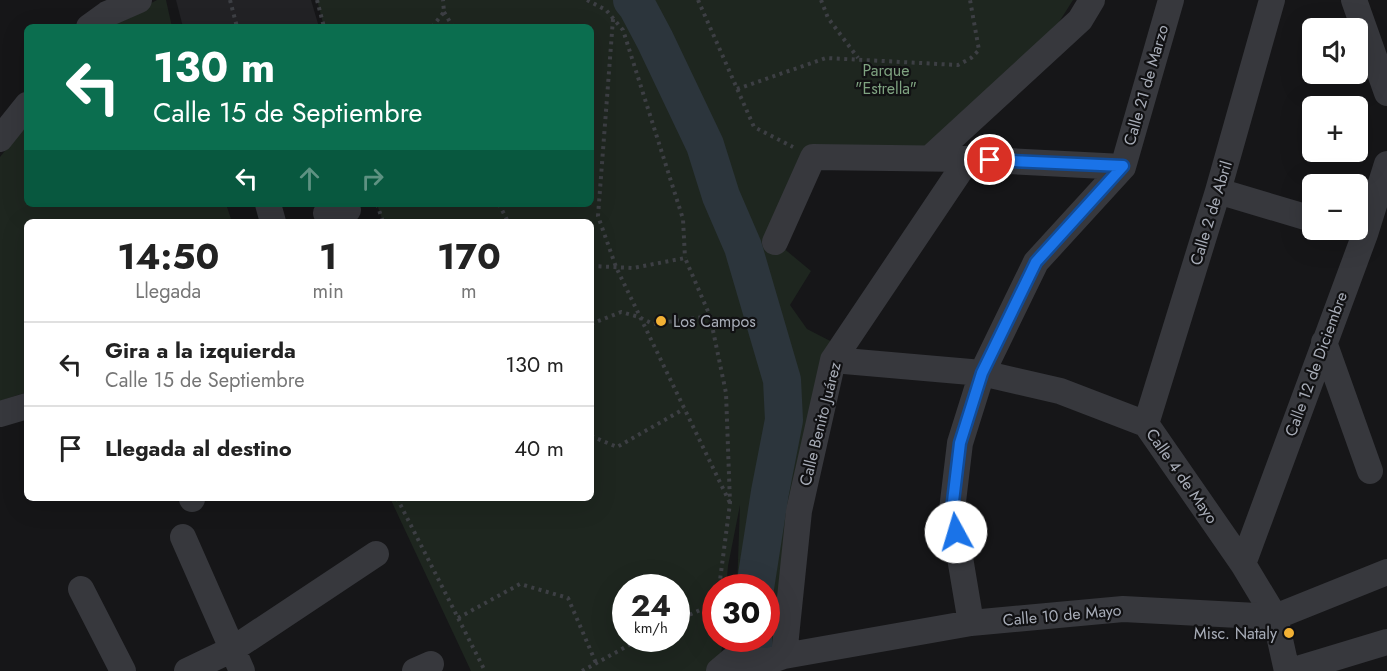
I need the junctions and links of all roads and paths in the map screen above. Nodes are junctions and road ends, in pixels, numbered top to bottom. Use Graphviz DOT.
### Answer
graph roads {
  1 [pos="139,0"];
  2 [pos="230,0"];
  3 [pos="317,0"];
  4 [pos="443,0"];
  5 [pos="587,0"];
  6 [pos="698,0"];
  7 [pos="821,0"];
  8 [pos="970,0"];
  9 [pos="1092,0"];
  10 [pos="1171,0"];
  11 [pos="1272,0"];
  12 [pos="1354,0"];
  13 [pos="444,12"];
  14 [pos="613,19"];
  15 [pos="93,24"];
  16 [pos="236,24"];
  17 [pos="323,24"];
  18 [pos="434,24"];
  19 [pos="451,24"];
  20 [pos="858,59"];
  21 [pos="737,89"];
  22 [pos="1387,93"];
  23 [pos="24,109"];
  24 [pos="0,139"];
  25 [pos="813,157"];
  26 [pos="930,158"];
  27 [pos="968,159"];
  28 [pos="1387,164"];
  29 [pos="1123,166"];
  30 [pos="1218,191"];
  31 [pos="1368,207"];
  32 [pos="1302,216"];
  33 [pos="1355,240"];
  34 [pos="776,242"];
  35 [pos="686,258"];
  36 [pos="594,266"];
  37 [pos="616,267"];
  38 [pos="710,316"];
  39 [pos="639,317"];
  40 [pos="594,323"];
  41 [pos="1324,342"];
  42 [pos="832,360"];
  43 [pos="982,373"];
  44 [pos="24,407"];
  45 [pos="684,409"];
  46 [pos="0,414"];
  47 [pos="1146,424"];
  48 [pos="594,437"];
  49 [pos="1370,471"];
  50 [pos="399,501"];
  51 [pos="730,504"];
  52 [pos="183,537"];
  53 [pos="376,554"];
  54 [pos="1243,564"];
  55 [pos="1387,572"];
  56 [pos="721,574"];
  57 [pos="81,589"];
  58 [pos="1275,617"];
  59 [pos="458,618"];
  60 [pos="971,623"];
  61 [pos="1387,642"];
  62 [pos="616,652"];
  63 [pos="777,658"];
  64 [pos="238,660"];
  65 [pos="596,663"];
  66 [pos="726,666"];
  67 [pos="123,671"];
  68 [pos="187,671"];
  69 [pos="485,671"];
  70 [pos="582,671"];
  71 [pos="1289,671"];
  1 -- 15 [label="street"];
  2 -- 16 [label="path"];
  3 -- 17 [label="path"];
  4 -- 13 [label="path"];
  5 -- 14 [label="path"];
  6 -- 21 [label="path"];
  7 -- 20 [label="path"];
  8 -- 20 [label="path"];
  9 -- 26 [label="street"];
  10 -- 29 [label="street, Calle 21 de Marzo"];
  11 -- 30 [label="street, Calle 2 de Abril"];
  12 -- 22 [label="street"];
  13 -- 18 [label="path"];
  13 -- 19 [label="path"];
  14 -- 35 [label="path"];
  14 -- 37 [label="path"];
  20 -- 21 [label="path"];
  21 -- 25 [label="path"];
  23 -- 24 [label="street"];
  25 -- 26 [label="street"];
  25 -- 34 [label="street"];
  26 -- 27 [label="street"];
  27 -- 29 [label="street"];
  27 -- 42 [label="street, Calle Benito Juárez"];
  28 -- 31 [label="street, Calle 12 de Diciembre"];
  29 -- 43 [label="street, Calle 21 de Marzo"];
  30 -- 32 [label="street"];
  30 -- 47 [label="street, Calle 2 de Abril"];
  33 -- 41 [label="street, Calle 12 de Diciembre"];
  35 -- 37 [label="path"];
  35 -- 38 [label="path"];
  36 -- 37 [label="path"];
  37 -- 39 [label="path"];
  38 -- 39 [label="path"];
  38 -- 51 [label="path"];
  39 -- 40 [label="path"];
  39 -- 45 [label="path"];
  41 -- 49 [label="street"];
  41 -- 54 [label="street, Calle 12 de Diciembre"];
  42 -- 43 [label="street, Calle 4 de Mayo"];
  42 -- 63 [label="street, Calle Benito Juárez"];
  43 -- 47 [label="street, Calle 4 de Mayo"];
  43 -- 60 [label="street, Calle 21 de Marzo"];
  44 -- 46 [label="street"];
  45 -- 48 [label="path"];
  45 -- 51 [label="path"];
  47 -- 54 [label="street, Calle 4 de Mayo"];
  50 -- 59 [label="path"];
  51 -- 56 [label="path"];
  52 -- 64 [label="street"];
  53 -- 64 [label="street"];
  54 -- 58 [label="street, Calle 4 de Mayo"];
  55 -- 58 [label="street, Calle 10 de Mayo"];
  57 -- 67 [label="street"];
  58 -- 60 [label="street, Calle 10 de Mayo"];
  58 -- 71 [label="street, Calle 4 de Mayo"];
  59 -- 65 [label="path"];
  59 -- 69 [label="path"];
  60 -- 63 [label="street, Calle 10 de Mayo"];
  61 -- 71 [label="street"];
  62 -- 65 [label="path"];
  63 -- 66 [label="street, Calle 10 de Mayo"];
  64 -- 68 [label="street"];
  65 -- 70 [label="path"];
}
